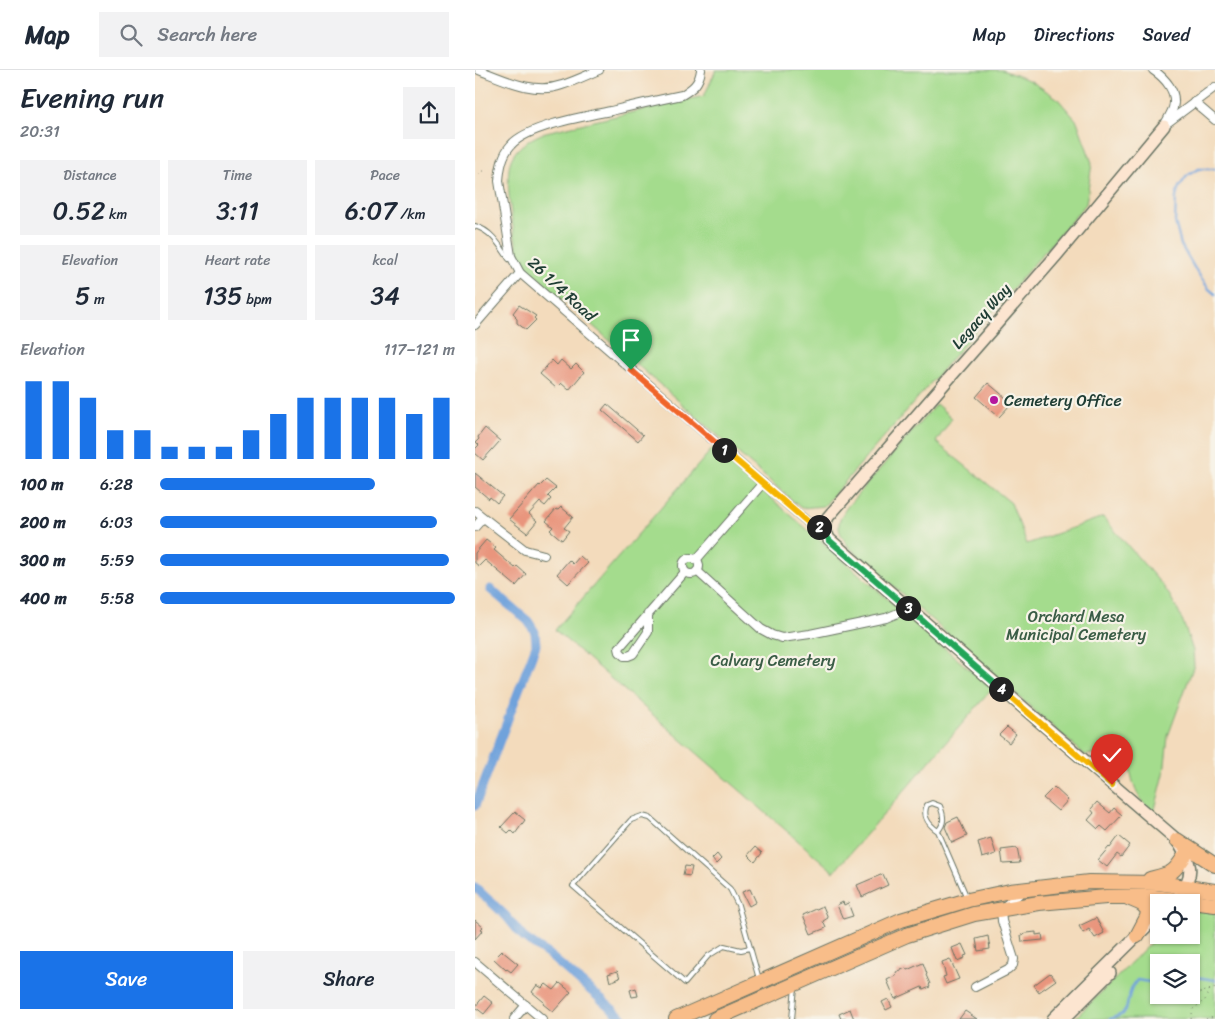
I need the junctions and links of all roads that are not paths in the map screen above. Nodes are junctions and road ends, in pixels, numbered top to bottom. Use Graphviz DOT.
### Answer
graph roads {
  1 [pos="479,70"];
  2 [pos="599,70"];
  3 [pos="701,70"];
  4 [pos="1153,70"];
  5 [pos="1215,87"];
  6 [pos="1194,102"];
  7 [pos="1215,120"];
  8 [pos="1164,126"];
  9 [pos="475,226"];
  10 [pos="519,273"];
  11 [pos="475,325"];
  12 [pos="763,483"];
  13 [pos="475,511"];
  14 [pos="483,518"];
  15 [pos="475,528"];
  16 [pos="825,528"];
  17 [pos="544,556"];
  18 [pos="696,560"];
  19 [pos="697,570"];
  20 [pos="685,572"];
  21 [pos="907,607"];
  22 [pos="648,614"];
  23 [pos="938,832"];
  24 [pos="1177,840"];
  25 [pos="1186,854"];
  26 [pos="1215,865"];
  27 [pos="1137,882"];
  28 [pos="1186,886"];
  29 [pos="1024,890"];
  30 [pos="1215,890"];
  31 [pos="1180,894"];
  32 [pos="1125,897"];
  33 [pos="1150,897"];
  34 [pos="968,900"];
  35 [pos="1200,904"];
  36 [pos="1215,905"];
  37 [pos="1001,909"];
  38 [pos="901,920"];
  39 [pos="1150,923"];
  40 [pos="1150,933"];
  41 [pos="907,935"];
  42 [pos="1137,936"];
  43 [pos="750,948"];
  44 [pos="475,962"];
  45 [pos="789,969"];
  46 [pos="795,983"];
  47 [pos="757,986"];
  48 [pos="975,987"];
  49 [pos="526,1006"];
  50 [pos="514,1019"];
  51 [pos="541,1019"];
  52 [pos="676,1019"];
  53 [pos="715,1019"];
  54 [pos="792,1019"];
  55 [pos="1053,1019"];
  56 [pos="1064,1019"];
  1 -- 2 [label="street"];
  3 -- 10 [label="street, 26 1/4 Road"];
  4 -- 8 [label="street"];
  5 -- 6 [label="street"];
  6 -- 7 [label="street"];
  6 -- 8 [label="street"];
  8 -- 16 [label="street, Legacy Way"];
  9 -- 10 [label="lane"];
  10 -- 11 [label="street"];
  10 -- 12 [label="street, 26 1/4 Road"];
  12 -- 16 [label="street, 26 1/4 Road"];
  12 -- 18 [label="street"];
  13 -- 14 [label="street"];
  14 -- 15 [label="street"];
  14 -- 17 [label="street"];
  16 -- 21 [label="street"];
  18 -- 19 [label="street"];
  18 -- 20 [label="street"];
  19 -- 20 [label="street"];
  19 -- 21 [label="street"];
  20 -- 22 [label="street"];
  21 -- 24 [label="street"];
  22 -- 22 [label="street"];
  23 -- 23 [label="lane"];
  23 -- 34 [label="lane"];
  24 -- 25 [label="street"];
  24 -- 26 [label="highway"];
  25 -- 27 [label="highway"];
  25 -- 28 [label="street"];
  27 -- 28 [label="highway"];
  27 -- 29 [label="highway"];
  28 -- 30 [label="highway"];
  28 -- 31 [label="street"];
  29 -- 34 [label="highway"];
  29 -- 37 [label="street"];
  32 -- 33 [label="highway"];
  32 -- 37 [label="highway"];
  32 -- 42 [label="highway"];
  34 -- 38 [label="highway"];
  35 -- 36 [label="highway"];
  37 -- 41 [label="highway"];
  37 -- 48 [label="street"];
  38 -- 41 [label="lane"];
  38 -- 45 [label="highway"];
  39 -- 42 [label="street"];
  40 -- 56 [label="street"];
  41 -- 46 [label="highway"];
  42 -- 55 [label="street"];
  43 -- 43 [label="lane"];
  43 -- 47 [label="lane"];
  44 -- 49 [label="street"];
  45 -- 46 [label="lane"];
  45 -- 47 [label="highway"];
  46 -- 53 [label="highway"];
  46 -- 54 [label="lane"];
  47 -- 52 [label="highway"];
  49 -- 50 [label="street"];
  49 -- 51 [label="street"];
}
